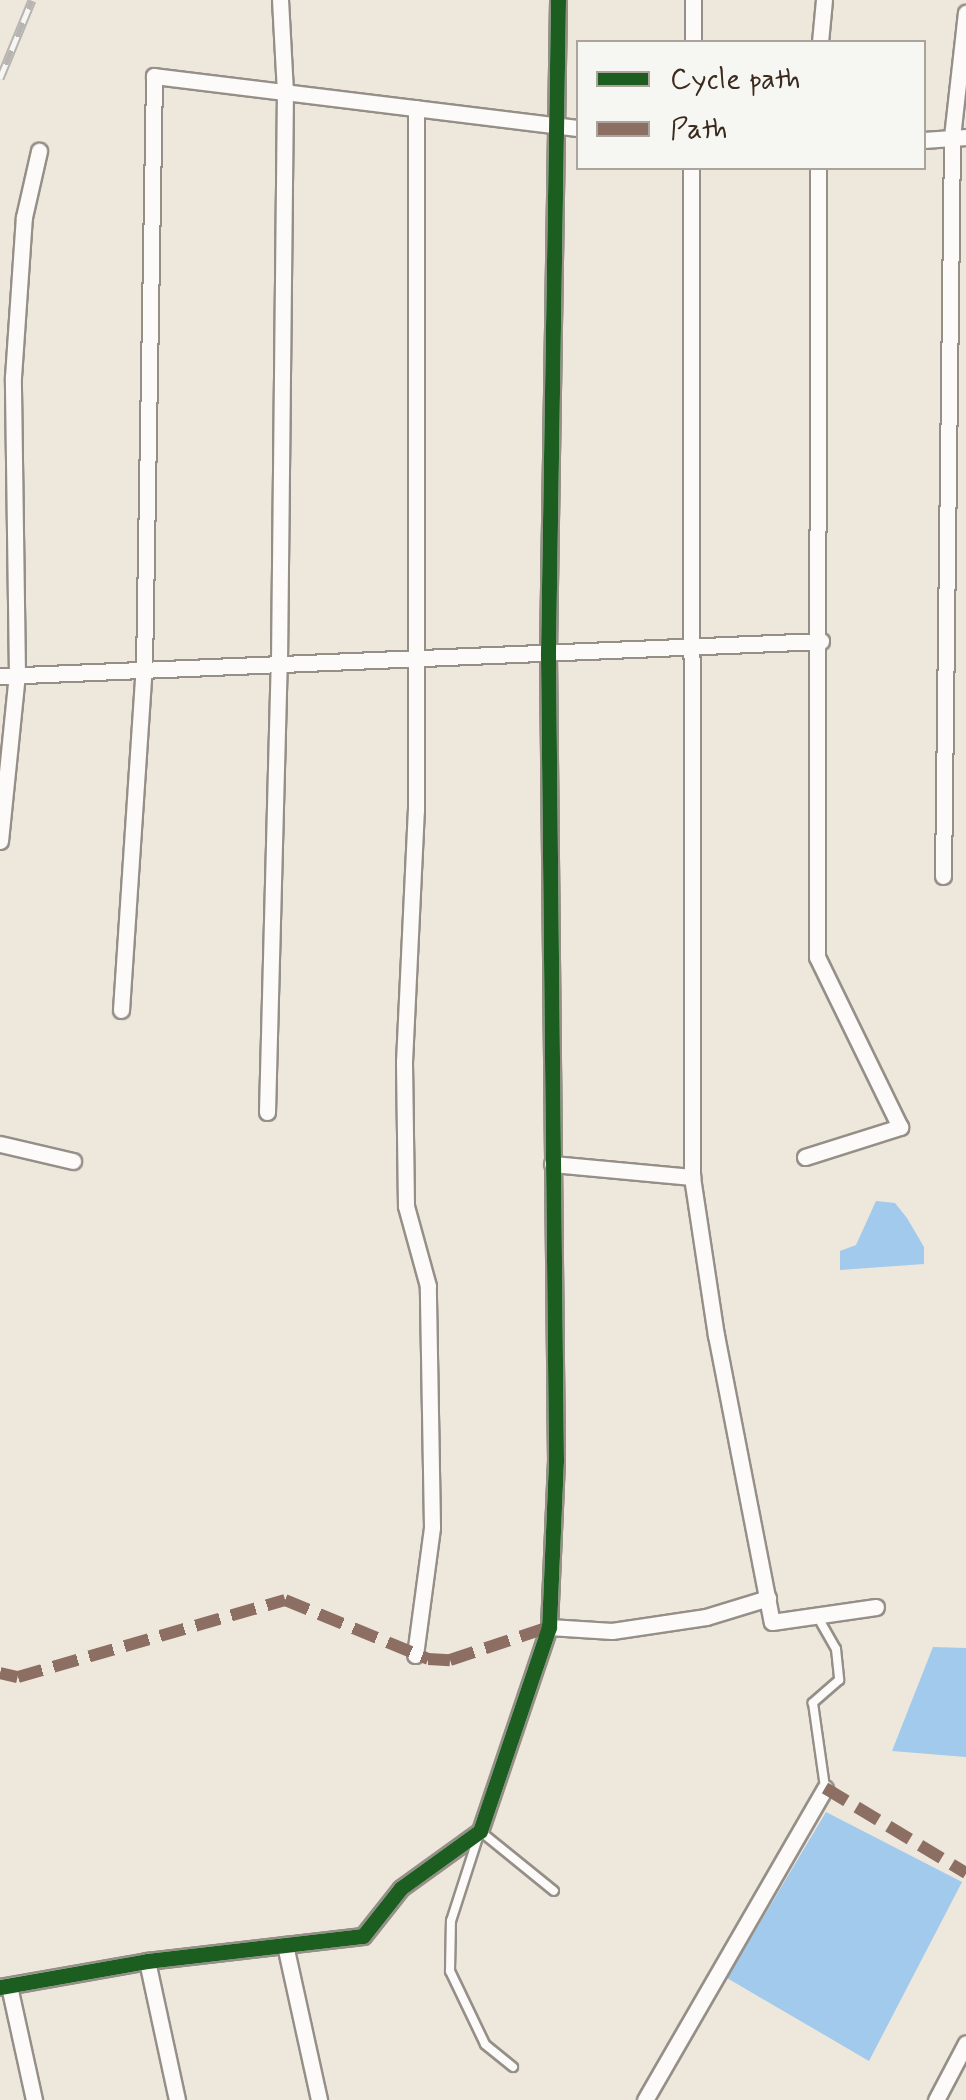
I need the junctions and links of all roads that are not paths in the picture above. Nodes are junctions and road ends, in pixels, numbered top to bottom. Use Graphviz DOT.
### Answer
graph roads {
  1 [pos="280,0"];
  2 [pos="558,0"];
  3 [pos="694,0"];
  4 [pos="824,0"];
  5 [pos="966,13"];
  6 [pos="693,40"];
  7 [pos="820,40"];
  8 [pos="285,92"];
  9 [pos="416,108"];
  10 [pos="551,124"];
  11 [pos="576,128"];
  12 [pos="959,137"];
  13 [pos="926,140"];
  14 [pos="39,151"];
  15 [pos="691,170"];
  16 [pos="818,170"];
  17 [pos="821,641"];
  18 [pos="966,642"];
  19 [pos="946,643"];
  20 [pos="691,648"];
  21 [pos="548,652"];
  22 [pos="412,657"];
  23 [pos="280,662"];
  24 [pos="144,668"];
  25 [pos="8,676"];
  26 [pos="0,841"];
  27 [pos="943,876"];
  28 [pos="121,1010"];
  29 [pos="267,1112"];
  30 [pos="0,1144"];
  31 [pos="805,1157"];
  32 [pos="73,1161"];
  33 [pos="552,1164"];
  34 [pos="692,1177"];
  35 [pos="768,1598"];
  36 [pos="876,1607"];
  37 [pos="816,1614"];
  38 [pos="549,1627"];
  39 [pos="416,1656"];
  40 [pos="826,1788"];
  41 [pos="480,1832"];
  42 [pos="554,1890"];
  43 [pos="285,1945"];
  44 [pos="147,1961"];
  45 [pos="4,1986"];
  46 [pos="966,2043"];
  47 [pos="512,2067"];
  48 [pos="34,2100"];
  49 [pos="178,2100"];
  50 [pos="319,2100"];
  51 [pos="645,2100"];
  52 [pos="936,2100"];
  1 -- 8 [label="street"];
  2 -- 10 [label="street"];
  3 -- 6 [label="street"];
  4 -- 7 [label="street"];
  5 -- 12 [label="street"];
  8 -- 9 [label="street"];
  8 -- 23 [label="street"];
  8 -- 24 [label="street"];
  9 -- 10 [label="street"];
  9 -- 22 [label="street"];
  10 -- 11 [label="street"];
  10 -- 21 [label="street"];
  12 -- 13 [label="street"];
  12 -- 19 [label="street"];
  14 -- 25 [label="street"];
  15 -- 20 [label="street"];
  16 -- 17 [label="street"];
  17 -- 20 [label="street"];
  17 -- 31 [label="street"];
  18 -- 19 [label="street"];
  19 -- 27 [label="street"];
  20 -- 21 [label="street"];
  20 -- 34 [label="street"];
  21 -- 22 [label="street"];
  21 -- 33 [label="street"];
  22 -- 23 [label="street"];
  22 -- 39 [label="street"];
  23 -- 24 [label="street"];
  23 -- 29 [label="street"];
  24 -- 25 [label="street"];
  24 -- 28 [label="street"];
  25 -- 26 [label="street"];
  30 -- 32 [label="street"];
  33 -- 34 [label="street"];
  33 -- 38 [label="street"];
  34 -- 35 [label="street"];
  35 -- 37 [label="street"];
  35 -- 38 [label="street"];
  36 -- 37 [label="street"];
  37 -- 40 [label="lane"];
  38 -- 41 [label="street"];
  40 -- 51 [label="street"];
  41 -- 42 [label="lane"];
  41 -- 43 [label="street"];
  41 -- 47 [label="lane"];
  43 -- 44 [label="street"];
  43 -- 50 [label="street"];
  44 -- 45 [label="street"];
  44 -- 49 [label="street"];
  45 -- 48 [label="street"];
  46 -- 52 [label="street"];
}
